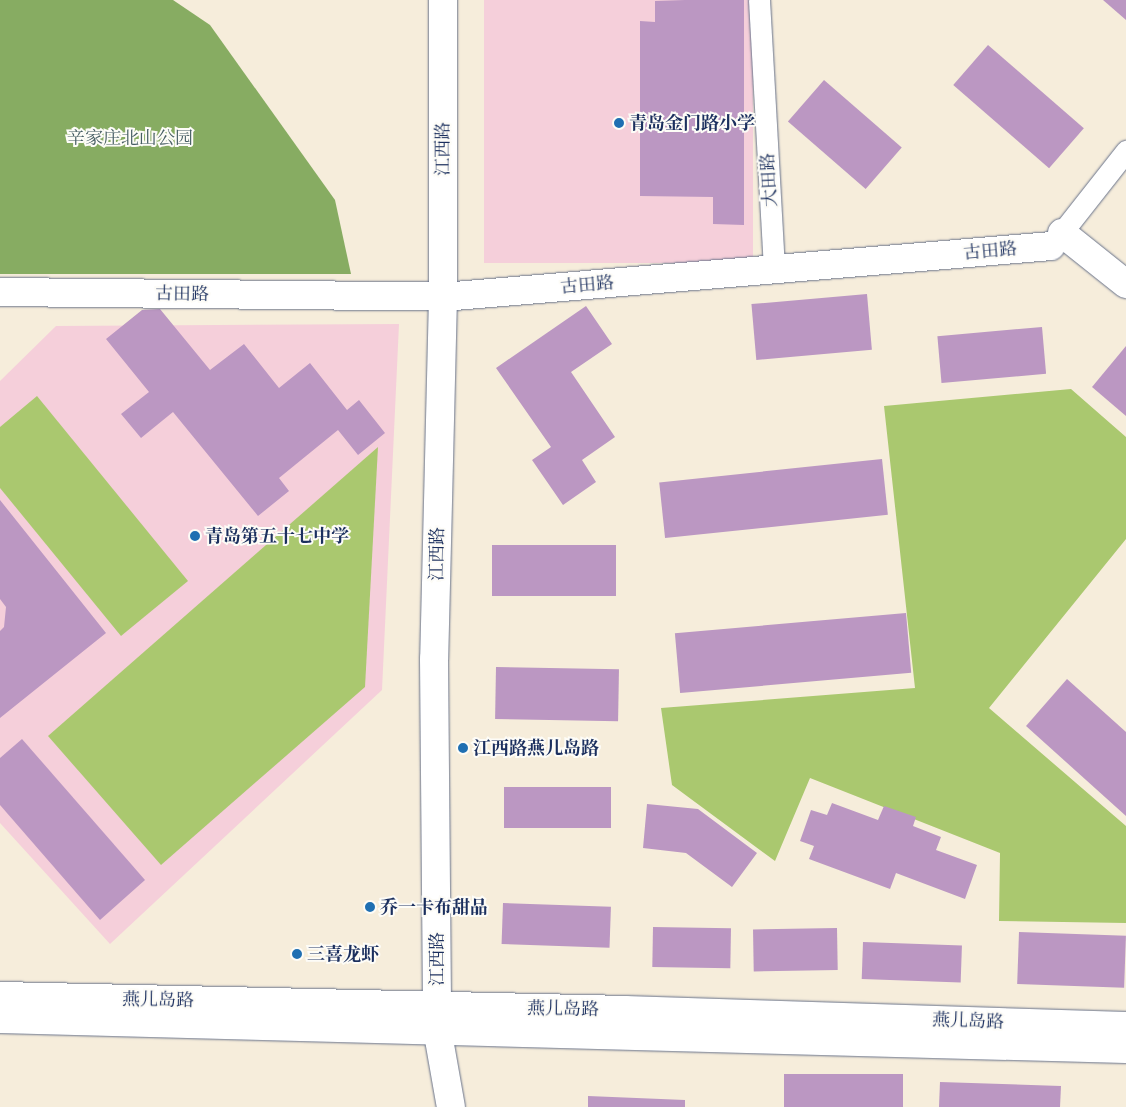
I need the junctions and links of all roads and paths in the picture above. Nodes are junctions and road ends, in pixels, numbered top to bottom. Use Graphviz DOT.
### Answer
graph roads {
  1 [pos="444,0"];
  2 [pos="759,0"];
  3 [pos="1126,151"];
  4 [pos="1057,240"];
  5 [pos="774,269"];
  6 [pos="1126,284"];
  7 [pos="0,292"];
  8 [pos="443,297"];
  9 [pos="0,996"];
  10 [pos="437,1017"];
  11 [pos="0,1019"];
  12 [pos="1126,1026"];
  13 [pos="1126,1048"];
  14 [pos="451,1107"];
  1 -- 8 [label="main road, 江西路"];
  2 -- 5 [label="street, 大田路"];
  3 -- 4 [label="street"];
  4 -- 5 [label="main road, 古田路"];
  4 -- 6 [label="main road"];
  5 -- 8 [label="main road, 古田路"];
  7 -- 8 [label="main road, 古田路"];
  8 -- 10 [label="main road, 江西路"];
  9 -- 10 [label="main road, 燕儿岛路"];
  10 -- 11 [label="main road, 燕儿岛路"];
  10 -- 12 [label="main road, 燕儿岛路"];
  10 -- 13 [label="main road, 燕儿岛路"];
  10 -- 14 [label="main road, 江西路"];
}
